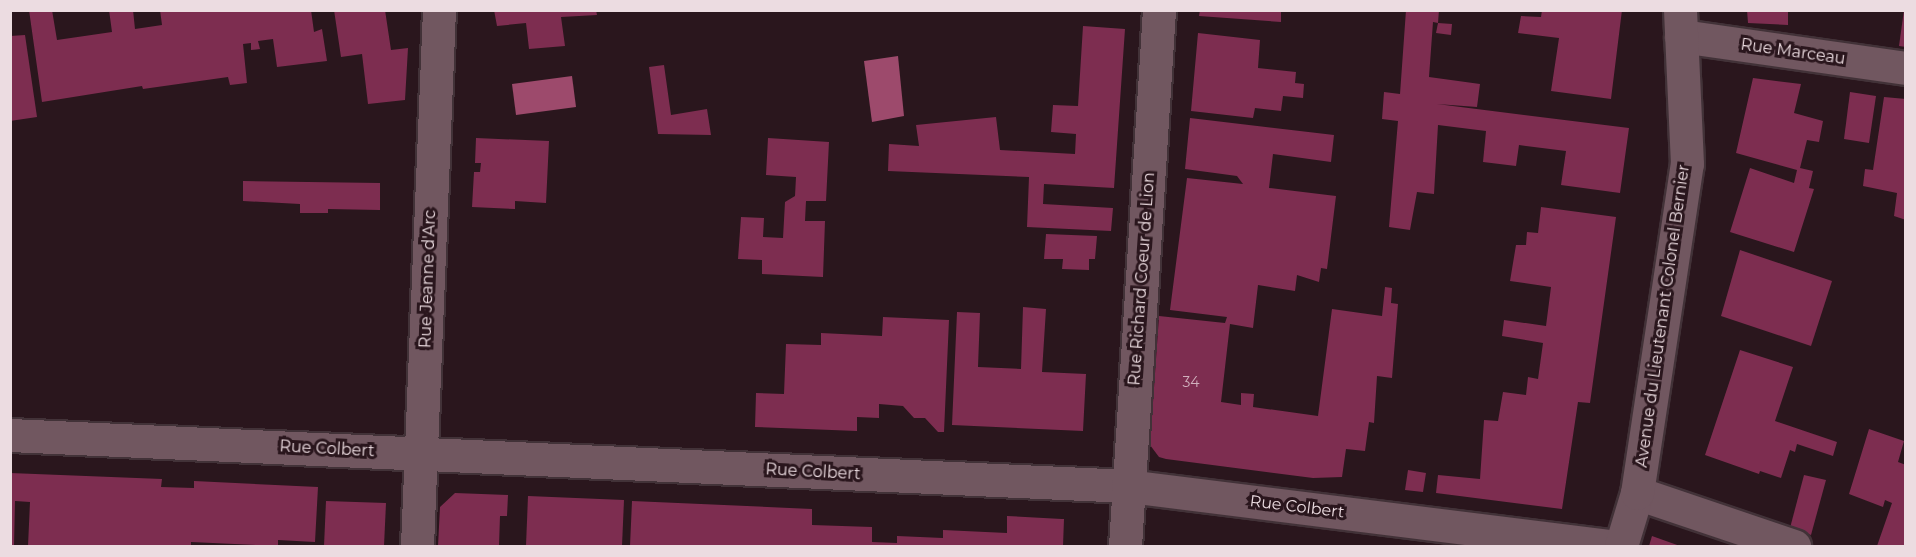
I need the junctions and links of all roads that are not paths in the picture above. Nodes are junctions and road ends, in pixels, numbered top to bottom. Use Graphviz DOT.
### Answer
graph roads {
  1 [pos="439,10"];
  2 [pos="1158,10"];
  3 [pos="1681,23"];
  4 [pos="1905,68"];
  5 [pos="10,435"];
  6 [pos="421,454"];
  7 [pos="1128,486"];
  8 [pos="1637,493"];
  9 [pos="417,546"];
  10 [pos="1125,546"];
  11 [pos="1612,546"];
  12 [pos="1621,546"];
  13 [pos="1794,546"];
  1 -- 6 [label="street, Rue Jeanne d'Arc"];
  2 -- 7 [label="street, Rue Richard Coeur de Lion"];
  3 -- 4 [label="street, Rue Marceau"];
  3 -- 8 [label="street, Avenue du Lieutenant Colonel Bernier"];
  5 -- 6 [label="street, Rue Colbert"];
  6 -- 7 [label="street, Rue Colbert"];
  6 -- 9 [label="street, Rue Jeanne d'Arc"];
  7 -- 10 [label="street, Rue Richard Coeur de Lion"];
  7 -- 11 [label="street, Rue Colbert"];
  8 -- 12 [label="street, Avenue du Lieutenant Colonel Bernier"];
  8 -- 13 [label="street"];
}
